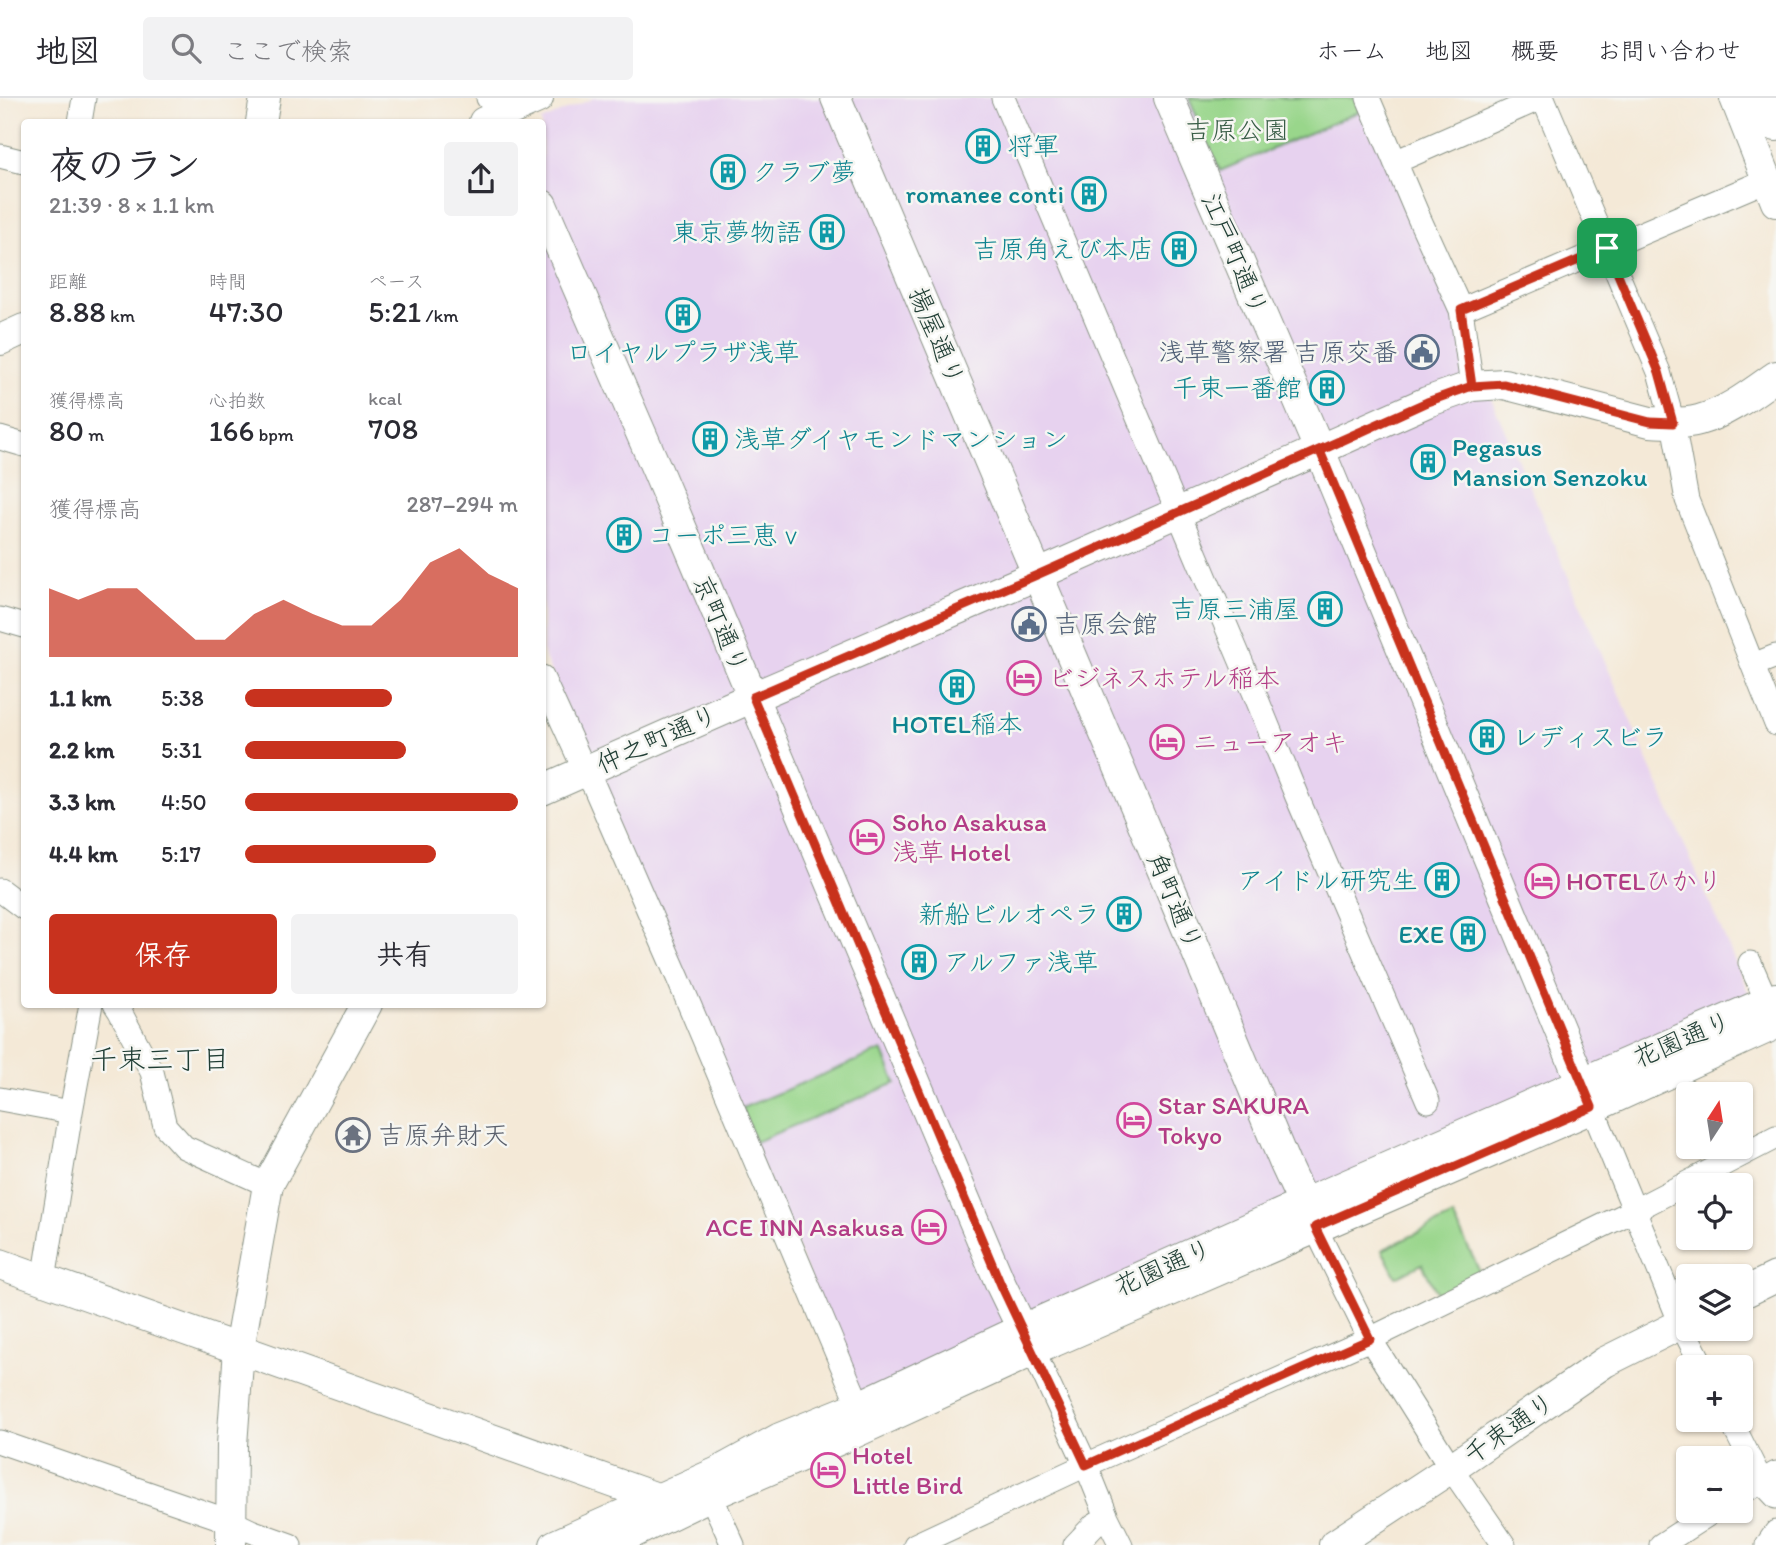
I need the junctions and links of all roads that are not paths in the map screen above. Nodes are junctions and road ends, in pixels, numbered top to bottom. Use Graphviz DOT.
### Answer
graph roads {
  1 [pos="84,98"];
  2 [pos="265,98"];
  3 [pos="538,98"];
  4 [pos="836,98"];
  5 [pos="1003,98"];
  6 [pos="1169,98"];
  7 [pos="1368,98"];
  8 [pos="1542,98"];
  9 [pos="1735,98"];
  10 [pos="1764,98"];
  11 [pos="496,114"];
  12 [pos="80,119"];
  13 [pos="262,119"];
  14 [pos="1776,126"];
  15 [pos="0,156"];
  16 [pos="21,161"];
  17 [pos="1395,162"];
  18 [pos="1772,191"];
  19 [pos="546,214"];
  20 [pos="1607,248"];
  21 [pos="1461,310"];
  22 [pos="21,331"];
  23 [pos="0,340"];
  24 [pos="1776,376"];
  25 [pos="1472,386"];
  26 [pos="1673,423"];
  27 [pos="0,438"];
  28 [pos="21,444"];
  29 [pos="1320,451"];
  30 [pos="1177,512"];
  31 [pos="1037,575"];
  32 [pos="0,619"];
  33 [pos="21,625"];
  34 [pos="1776,656"];
  35 [pos="1753,665"];
  36 [pos="546,686"];
  37 [pos="753,697"];
  38 [pos="1776,724"];
  39 [pos="585,771"];
  40 [pos="546,788"];
  41 [pos="0,890"];
  42 [pos="21,906"];
  43 [pos="1750,963"];
  44 [pos="90,1008"];
  45 [pos="118,1008"];
  46 [pos="365,1008"];
  47 [pos="1770,1011"];
  48 [pos="1587,1095"];
  49 [pos="0,1099"];
  50 [pos="1428,1101"];
  51 [pos="71,1112"];
  52 [pos="1776,1137"];
  53 [pos="268,1185"];
  54 [pos="1635,1210"];
  55 [pos="1309,1216"];
  56 [pos="0,1264"];
  57 [pos="1776,1277"];
  58 [pos="44,1280"];
  59 [pos="1753,1288"];
  60 [pos="1676,1302"];
  61 [pos="1676,1326"];
  62 [pos="1370,1339"];
  63 [pos="1028,1340"];
  64 [pos="239,1349"];
  65 [pos="859,1406"];
  66 [pos="1738,1432"];
  67 [pos="0,1442"];
  68 [pos="1086,1465"];
  69 [pos="1451,1468"];
  70 [pos="1771,1483"];
  71 [pos="707,1487"];
  72 [pos="1753,1489"];
  73 [pos="665,1506"];
  74 [pos="1107,1517"];
  75 [pos="1695,1523"];
  76 [pos="1776,1532"];
  77 [pos="231,1533"];
  78 [pos="290,1545"];
  79 [pos="555,1545"];
  80 [pos="608,1545"];
  81 [pos="733,1545"];
  82 [pos="915,1545"];
  83 [pos="1075,1545"];
  84 [pos="1121,1545"];
  85 [pos="1334,1545"];
  86 [pos="1504,1545"];
  87 [pos="1661,1545"];
  88 [pos="1767,1545"];
  1 -- 12 [label="street"];
  2 -- 13 [label="street"];
  3 -- 11 [label="street"];
  4 -- 31 [label="street, 揚屋通り"];
  5 -- 30 [label="street"];
  6 -- 29 [label="street, 江戸町通り"];
  7 -- 17 [label="street"];
  8 -- 17 [label="street"];
  8 -- 20 [label="street"];
  9 -- 18 [label="street"];
  10 -- 14 [label="street"];
  15 -- 16 [label="street"];
  17 -- 21 [label="street"];
  18 -- 20 [label="street"];
  19 -- 37 [label="street, 京町通り"];
  20 -- 21 [label="street"];
  20 -- 26 [label="street"];
  21 -- 25 [label="street"];
  22 -- 23 [label="street"];
  24 -- 26 [label="street, 仲之町通り"];
  25 -- 26 [label="street, 仲之町通り"];
  25 -- 29 [label="street, 仲之町通り"];
  26 -- 35 [label="street"];
  27 -- 28 [label="street"];
  29 -- 30 [label="street, 仲之町通り"];
  29 -- 48 [label="street, 江戸町通り"];
  30 -- 31 [label="street, 仲之町通り"];
  30 -- 50 [label="street"];
  31 -- 37 [label="street, 仲之町通り"];
  31 -- 55 [label="street, 角町通り"];
  32 -- 33 [label="street"];
  34 -- 35 [label="street"];
  35 -- 38 [label="street"];
  36 -- 39 [label="street"];
  37 -- 39 [label="street, 仲之町通り"];
  37 -- 63 [label="street, 京町通り"];
  39 -- 40 [label="street, 仲之町通り"];
  39 -- 65 [label="street"];
  41 -- 42 [label="street"];
  43 -- 47 [label="street"];
  44 -- 51 [label="street"];
  45 -- 53 [label="street"];
  46 -- 53 [label="street"];
  47 -- 48 [label="street, 花園通り"];
  48 -- 54 [label="street"];
  48 -- 55 [label="street, 花園通り"];
  49 -- 51 [label="street"];
  51 -- 58 [label="street"];
  52 -- 54 [label="street"];
  53 -- 64 [label="street"];
  54 -- 60 [label="street"];
  54 -- 62 [label="street"];
  55 -- 62 [label="street"];
  55 -- 63 [label="street, 花園通り"];
  56 -- 58 [label="street"];
  57 -- 59 [label="street"];
  58 -- 64 [label="street"];
  61 -- 69 [label="street, 千束通り"];
  62 -- 68 [label="street"];
  62 -- 69 [label="street"];
  63 -- 65 [label="street, 花園通り"];
  63 -- 68 [label="street"];
  63 -- 71 [label="street, 花園通り"];
  64 -- 73 [label="street"];
  64 -- 77 [label="street"];
  65 -- 71 [label="street, 花園通り"];
  66 -- 70 [label="street"];
  67 -- 77 [label="street"];
  68 -- 74 [label="street"];
  68 -- 82 [label="street"];
  69 -- 85 [label="street, 千束通り"];
  69 -- 86 [label="street"];
  70 -- 72 [label="street"];
  71 -- 73 [label="street, 花園通り"];
  71 -- 81 [label="street"];
  73 -- 79 [label="street, 花園通り"];
  73 -- 80 [label="street, 花園通り"];
  74 -- 83 [label="street"];
  74 -- 84 [label="street"];
  75 -- 87 [label="street"];
  76 -- 88 [label="street"];
  77 -- 78 [label="street"];
}
